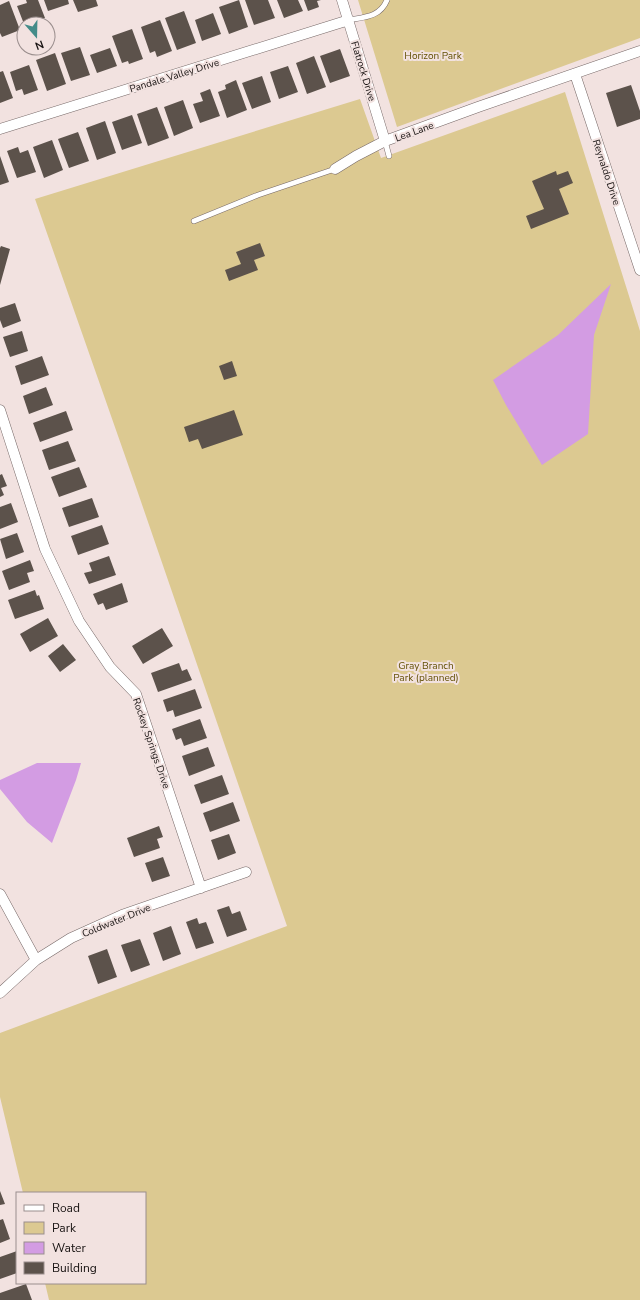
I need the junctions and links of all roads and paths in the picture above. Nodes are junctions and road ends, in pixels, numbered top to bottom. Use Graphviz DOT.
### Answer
graph roads {
  1 [pos="342,0"];
  2 [pos="387,0"];
  3 [pos="348,20"];
  4 [pos="640,52"];
  5 [pos="575,74"];
  6 [pos="0,129"];
  7 [pos="386,141"];
  8 [pos="389,156"];
  9 [pos="335,169"];
  10 [pos="194,221"];
  11 [pos="640,270"];
  12 [pos="0,410"];
  13 [pos="246,872"];
  14 [pos="201,888"];
  15 [pos="0,894"];
  16 [pos="36,960"];
  17 [pos="0,993"];
  1 -- 3 [label="street, Flatrock Drive"];
  2 -- 3 [label="lane"];
  3 -- 6 [label="street, Pandale Valley Drive"];
  3 -- 7 [label="street, Flatrock Drive"];
  4 -- 5 [label="street, Lea Lane"];
  5 -- 7 [label="street, Lea Lane"];
  5 -- 11 [label="street, Reynaldo Drive"];
  7 -- 8 [label="lane"];
  7 -- 9 [label="street, Lea Lane"];
  9 -- 10 [label="lane, Lea Lane"];
  12 -- 14 [label="street, Rockey Springs Drive"];
  13 -- 14 [label="street, Coldwater Drive"];
  14 -- 16 [label="street, Coldwater Drive"];
  15 -- 16 [label="street"];
  16 -- 17 [label="street, Coldwater Drive"];
}
